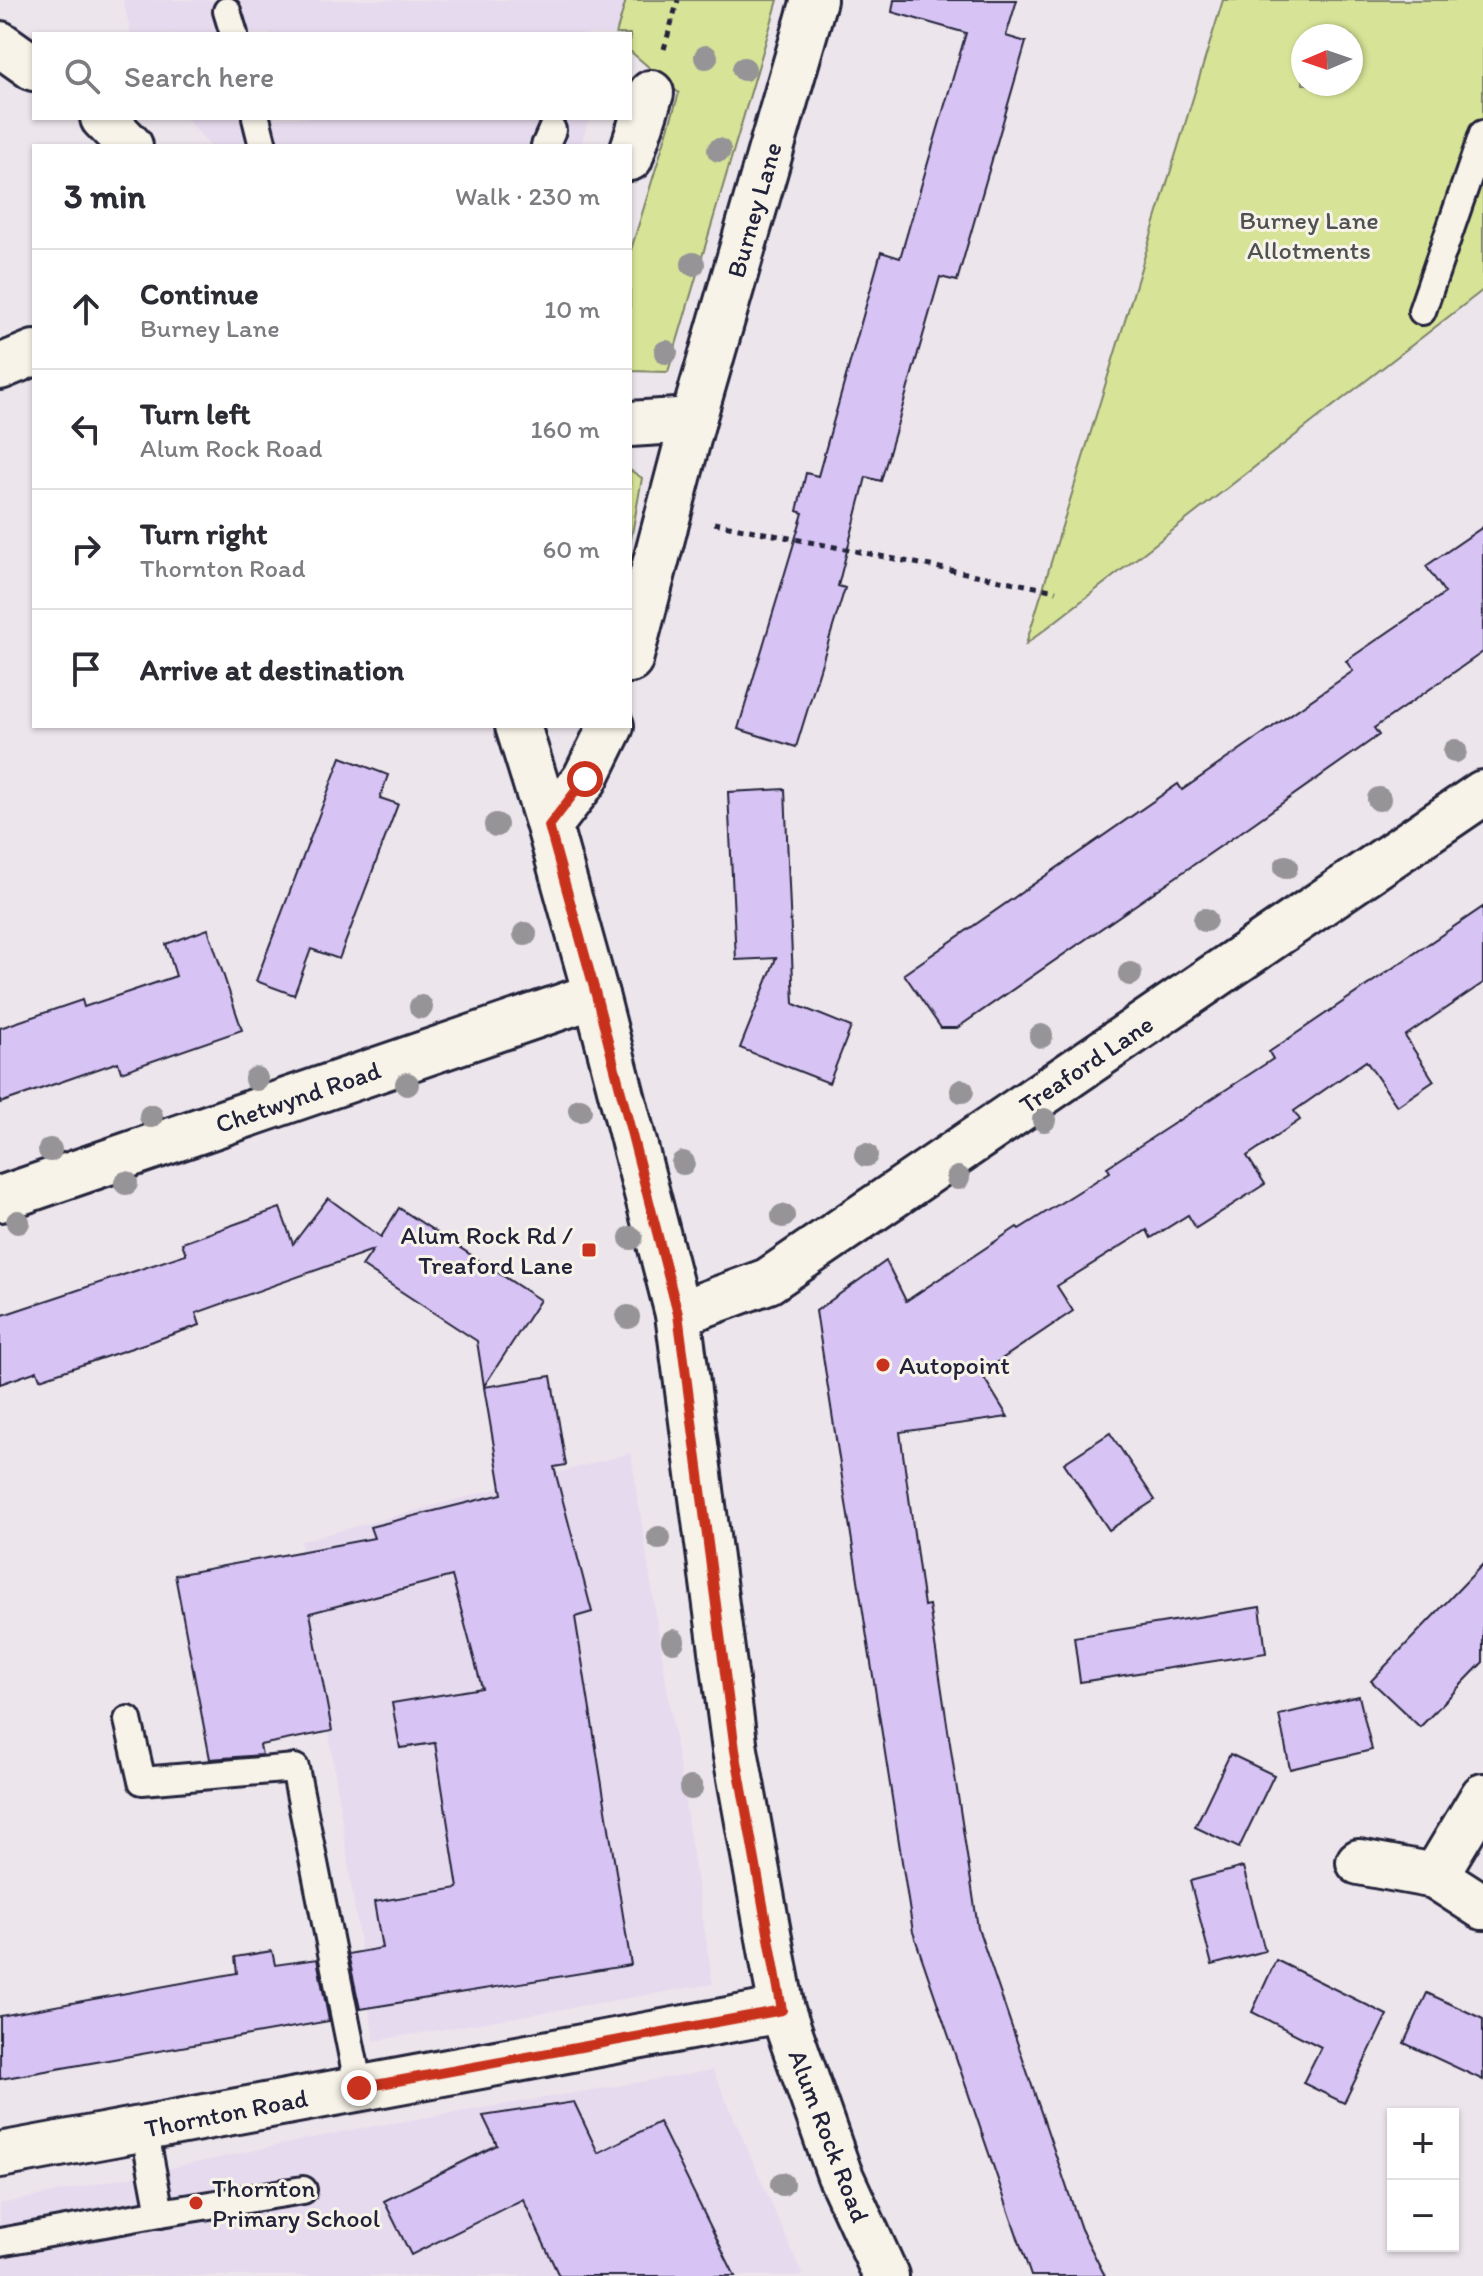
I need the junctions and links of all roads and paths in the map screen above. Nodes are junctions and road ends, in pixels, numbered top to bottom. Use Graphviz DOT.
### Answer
graph roads {
  1 [pos="814,0"];
  2 [pos="0,44"];
  3 [pos="32,67"];
  4 [pos="651,93"];
  5 [pos="105,120"];
  6 [pos="256,120"];
  7 [pos="1483,134"];
  8 [pos="128,144"];
  9 [pos="262,144"];
  10 [pos="632,152"];
  11 [pos="1422,311"];
  12 [pos="32,354"];
  13 [pos="0,367"];
  14 [pos="693,420"];
  15 [pos="632,424"];
  16 [pos="670,513"];
  17 [pos="1056,591"];
  18 [pos="632,653"];
  19 [pos="519,728"];
  20 [pos="610,728"];
  21 [pos="1483,793"];
  22 [pos="549,826"];
  23 [pos="596,995"];
  24 [pos="0,1199"];
  25 [pos="678,1314"];
  26 [pos="128,1720"];
  27 [pos="1483,1796"];
  28 [pos="1359,1862"];
  29 [pos="1435,1876"];
  30 [pos="1483,1907"];
  31 [pos="782,2010"];
  32 [pos="359,2088"];
  33 [pos="144,2128"];
  34 [pos="0,2155"];
  35 [pos="303,2190"];
  36 [pos="160,2213"];
  37 [pos="0,2242"];
  38 [pos="886,2276"];
  1 -- 14 [label="street, Burney Lane"];
  2 -- 3 [label="street"];
  4 -- 10 [label="street"];
  5 -- 8 [label="street"];
  6 -- 9 [label="lane"];
  7 -- 11 [label="lane"];
  12 -- 13 [label="street"];
  14 -- 15 [label="street"];
  14 -- 16 [label="street, Burney Lane"];
  16 -- 17 [label="path"];
  16 -- 18 [label="street, Burney Lane"];
  19 -- 22 [label="street, Alum Rock Road"];
  20 -- 22 [label="street"];
  21 -- 25 [label="street, Treaford Lane"];
  22 -- 23 [label="street, Alum Rock Road"];
  23 -- 24 [label="street, Chetwynd Road"];
  23 -- 25 [label="street, Alum Rock Road"];
  25 -- 31 [label="street, Alum Rock Road"];
  26 -- 32 [label="lane"];
  27 -- 29 [label="street"];
  28 -- 29 [label="street"];
  29 -- 30 [label="street"];
  31 -- 32 [label="street, Thornton Road"];
  31 -- 38 [label="street, Alum Rock Road"];
  32 -- 33 [label="street, Thornton Road"];
  33 -- 34 [label="street, Thornton Road"];
  33 -- 36 [label="lane"];
  35 -- 36 [label="lane"];
  36 -- 37 [label="lane"];
}
